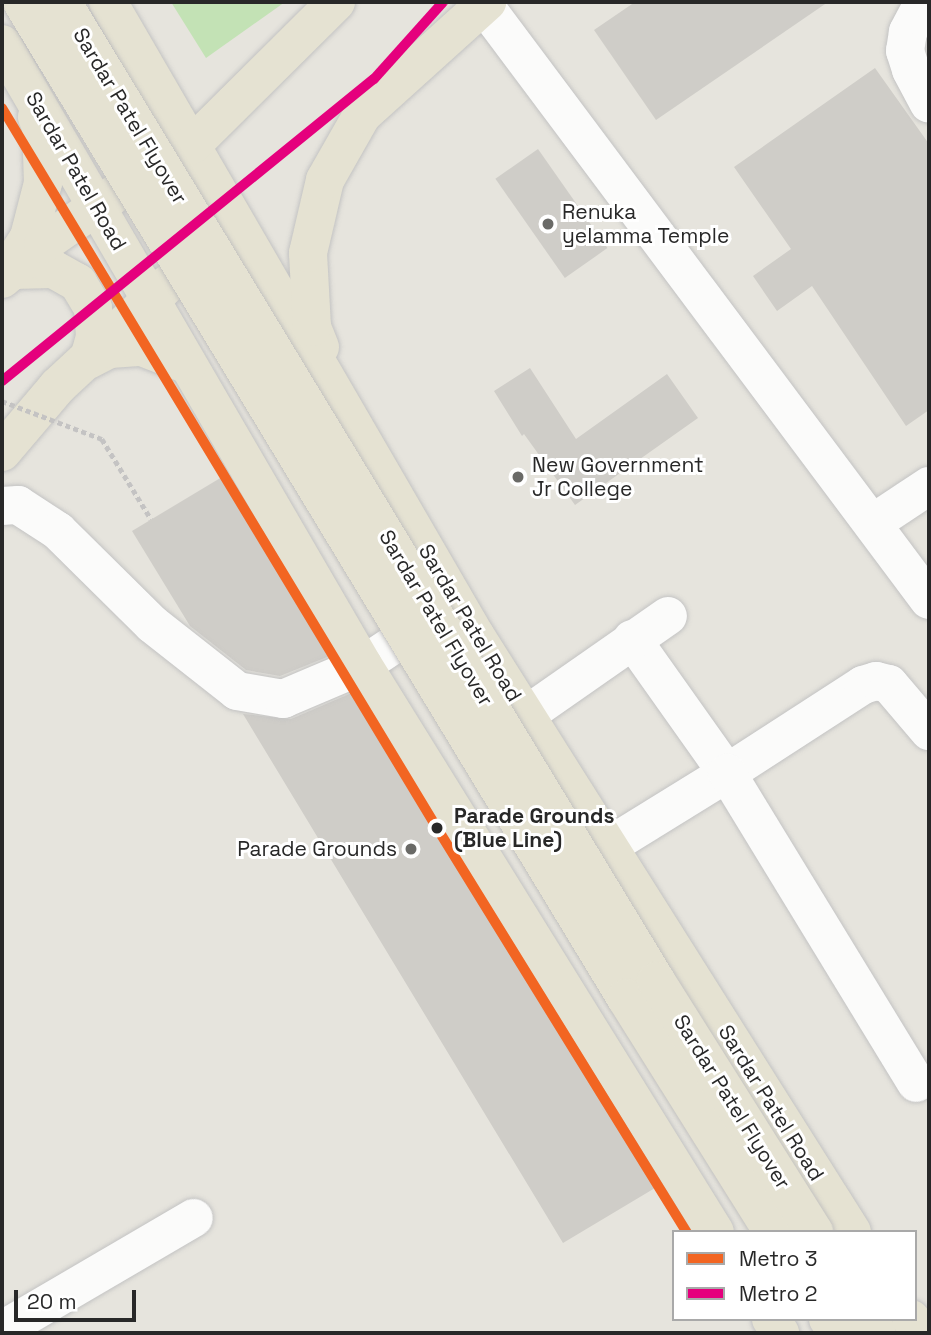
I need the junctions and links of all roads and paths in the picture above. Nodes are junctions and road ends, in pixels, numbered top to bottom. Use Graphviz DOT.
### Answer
graph roads {
  1 [pos="22,2"];
  2 [pos="62,2"];
  3 [pos="108,2"];
  4 [pos="336,2"];
  5 [pos="929,2"];
  6 [pos="486,3"];
  7 [pos="11,60"];
  8 [pos="149,71"];
  9 [pos="929,104"];
  10 [pos="52,128"];
  11 [pos="192,145"];
  12 [pos="96,206"];
  13 [pos="238,225"];
  14 [pos="5,277"];
  15 [pos="149,299"];
  16 [pos="294,323"];
  17 [pos="86,359"];
  18 [pos="188,365"];
  19 [pos="339,398"];
  20 [pos="2,401"];
  21 [pos="2,452"];
  22 [pos="929,486"];
  23 [pos="2,506"];
  24 [pos="151,519"];
  25 [pos="873,523"];
  26 [pos="929,600"];
  27 [pos="457,603"];
  28 [pos="668,616"];
  29 [pos="632,639"];
  30 [pos="363,665"];
  31 [pos="526,715"];
  32 [pos="929,731"];
  33 [pos="727,773"];
  34 [pos="609,846"];
  35 [pos="670,943"];
  36 [pos="573,1007"];
  37 [pos="916,1083"];
  38 [pos="194,1218"];
  39 [pos="714,1230"];
  40 [pos="772,1230"];
  41 [pos="813,1230"];
  42 [pos="851,1230"];
  43 [pos="2,1330"];
  1 -- 40 [label="main road, Sardar Patel Flyover, bridge"];
  2 -- 41 [label="main road, Sardar Patel Flyover, bridge"];
  3 -- 8 [label="main road, Sardar Patel Road"];
  4 -- 11 [label="main road"];
  5 -- 9 [label="street"];
  6 -- 19 [label="main road"];
  6 -- 25 [label="street"];
  7 -- 10 [label="main road, Sardar Patel Road"];
  7 -- 14 [label="main road"];
  8 -- 10 [label="main road"];
  8 -- 11 [label="main road, Sardar Patel Road"];
  10 -- 12 [label="main road, Sardar Patel Road"];
  11 -- 12 [label="main road"];
  11 -- 13 [label="main road, Sardar Patel Road"];
  12 -- 14 [label="main road"];
  12 -- 15 [label="main road, Sardar Patel Road"];
  13 -- 15 [label="main road"];
  13 -- 16 [label="main road, Sardar Patel Road"];
  14 -- 17 [label="main road"];
  15 -- 17 [label="main road"];
  15 -- 18 [label="main road, Sardar Patel Road"];
  16 -- 18 [label="main road"];
  16 -- 19 [label="main road, Sardar Patel Road"];
  17 -- 18 [label="main road"];
  17 -- 21 [label="main road"];
  18 -- 30 [label="main road, Sardar Patel Road"];
  19 -- 27 [label="main road, Sardar Patel Road"];
  20 -- 24 [label="path, bridge"];
  22 -- 25 [label="street"];
  23 -- 30 [label="street"];
  25 -- 26 [label="street"];
  27 -- 30 [label="street"];
  27 -- 31 [label="main road, Sardar Patel Road"];
  28 -- 29 [label="street"];
  29 -- 31 [label="street"];
  29 -- 33 [label="street"];
  30 -- 36 [label="main road, Sardar Patel Road"];
  31 -- 34 [label="main road, Sardar Patel Road"];
  32 -- 33 [label="street"];
  33 -- 34 [label="street"];
  33 -- 37 [label="street"];
  34 -- 35 [label="main road, Sardar Patel Road"];
  35 -- 36 [label="main road"];
  35 -- 42 [label="main road, Sardar Patel Road"];
  36 -- 39 [label="main road, Sardar Patel Road"];
  38 -- 43 [label="street"];
}
